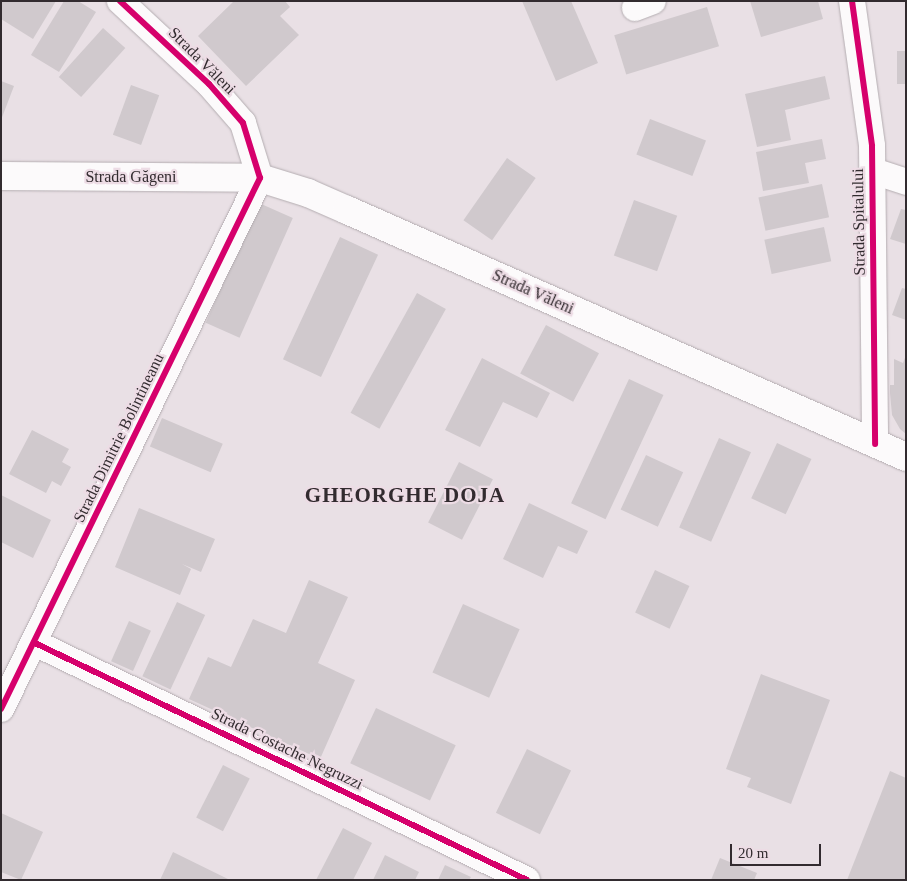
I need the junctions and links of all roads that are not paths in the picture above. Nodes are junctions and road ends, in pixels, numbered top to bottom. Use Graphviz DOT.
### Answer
graph roads {
  1 [pos="120,1"];
  2 [pos="852,1"];
  3 [pos="873,171"];
  4 [pos="1,176"];
  5 [pos="260,178"];
  6 [pos="906,182"];
  7 [pos="875,444"];
  8 [pos="906,457"];
  9 [pos="35,643"];
  10 [pos="1,709"];
  11 [pos="527,880"];
  1 -- 5 [label="street, Strada Văleni"];
  2 -- 3 [label="street, Strada Spitalului"];
  3 -- 6 [label="street"];
  3 -- 7 [label="street, Strada Spitalului"];
  4 -- 5 [label="main road, Strada Găgeni"];
  5 -- 7 [label="main road, Strada Văleni"];
  5 -- 9 [label="street, Strada Dimitrie Bolintineanu"];
  7 -- 8 [label="main road, Strada Văleni"];
  9 -- 10 [label="street, Strada Dimitrie Bolintineanu"];
  9 -- 11 [label="street, Strada Costache Negruzzi"];
}
